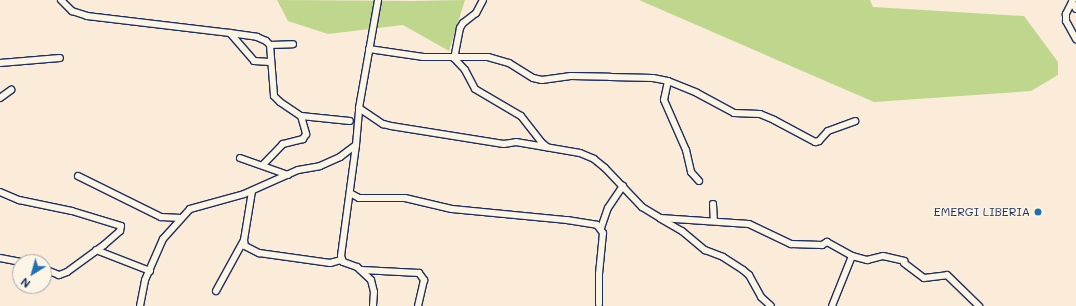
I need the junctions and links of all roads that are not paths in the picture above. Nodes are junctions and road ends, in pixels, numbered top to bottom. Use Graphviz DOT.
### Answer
graph roads {
  1 [pos="61,0"];
  2 [pos="378,0"];
  3 [pos="483,0"];
  4 [pos="1072,1"];
  5 [pos="1076,9"];
  6 [pos="230,33"];
  7 [pos="1076,39"];
  8 [pos="292,44"];
  9 [pos="270,45"];
  10 [pos="369,50"];
  11 [pos="60,58"];
  12 [pos="454,58"];
  13 [pos="270,62"];
  14 [pos="0,63"];
  15 [pos="668,81"];
  16 [pos="11,90"];
  17 [pos="0,98"];
  18 [pos="359,108"];
  19 [pos="301,116"];
  20 [pos="350,121"];
  21 [pos="855,121"];
  22 [pos="540,144"];
  23 [pos="356,145"];
  24 [pos="240,158"];
  25 [pos="263,165"];
  26 [pos="288,175"];
  27 [pos="78,176"];
  28 [pos="699,181"];
  29 [pos="623,186"];
  30 [pos="252,191"];
  31 [pos="0,192"];
  32 [pos="350,193"];
  33 [pos="713,204"];
  34 [pos="181,218"];
  35 [pos="660,218"];
  36 [pos="714,221"];
  37 [pos="601,228"];
  38 [pos="244,240"];
  39 [pos="96,250"];
  40 [pos="852,256"];
  41 [pos="0,258"];
  42 [pos="12,260"];
  43 [pos="341,260"];
  44 [pos="362,270"];
  45 [pos="150,271"];
  46 [pos="52,272"];
  47 [pos="216,291"];
  48 [pos="599,304"];
  49 [pos="140,306"];
  50 [pos="373,306"];
  51 [pos="418,306"];
  52 [pos="771,306"];
  53 [pos="832,306"];
  54 [pos="979,306"];
  1 -- 6 [label="street"];
  2 -- 10 [label="street"];
  3 -- 12 [label="street"];
  4 -- 5 [label="street"];
  4 -- 7 [label="street"];
  6 -- 9 [label="street"];
  6 -- 13 [label="street"];
  8 -- 9 [label="street"];
  9 -- 13 [label="street"];
  10 -- 12 [label="street"];
  10 -- 18 [label="street"];
  11 -- 14 [label="street"];
  12 -- 15 [label="street"];
  12 -- 22 [label="street"];
  13 -- 19 [label="street"];
  15 -- 21 [label="street"];
  15 -- 28 [label="street"];
  16 -- 17 [label="street"];
  18 -- 22 [label="street"];
  18 -- 23 [label="street"];
  19 -- 20 [label="street"];
  19 -- 25 [label="street"];
  22 -- 29 [label="street"];
  23 -- 26 [label="street"];
  23 -- 32 [label="street"];
  24 -- 25 [label="street"];
  25 -- 26 [label="street"];
  26 -- 30 [label="street"];
  27 -- 34 [label="street"];
  29 -- 35 [label="street"];
  29 -- 37 [label="street"];
  30 -- 34 [label="street"];
  30 -- 38 [label="street"];
  31 -- 39 [label="street"];
  32 -- 37 [label="street"];
  32 -- 43 [label="street"];
  33 -- 36 [label="street"];
  34 -- 45 [label="street"];
  35 -- 36 [label="street"];
  35 -- 52 [label="street"];
  36 -- 40 [label="street"];
  37 -- 48 [label="street"];
  38 -- 43 [label="street"];
  38 -- 47 [label="street"];
  39 -- 45 [label="street"];
  39 -- 46 [label="street"];
  40 -- 53 [label="street"];
  40 -- 54 [label="street"];
  41 -- 42 [label="street"];
  43 -- 44 [label="street"];
  44 -- 50 [label="street"];
  44 -- 51 [label="street"];
  45 -- 49 [label="street"];
}
